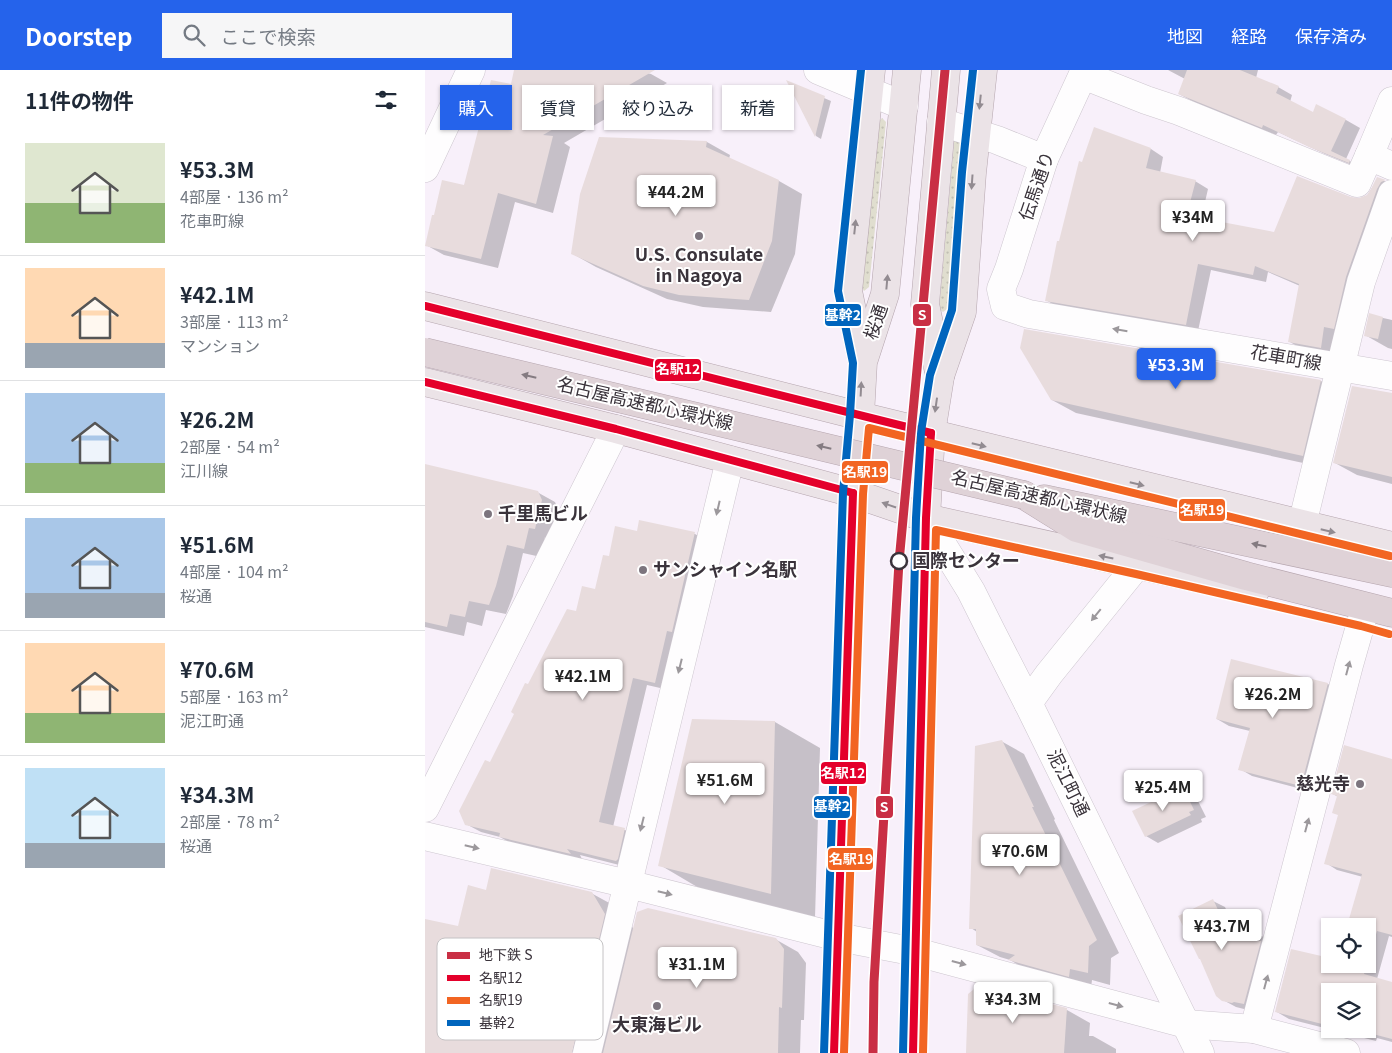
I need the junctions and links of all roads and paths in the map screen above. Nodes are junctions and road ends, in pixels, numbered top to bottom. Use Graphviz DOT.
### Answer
graph roads {
  1 [pos="471,70"];
  2 [pos="818,70"];
  3 [pos="907,70"];
  4 [pos="946,70"];
  5 [pos="983,70"];
  6 [pos="1084,72"];
  7 [pos="870,81"];
  8 [pos="1392,101"];
  9 [pos="903,106"];
  10 [pos="941,122"];
  11 [pos="977,134"];
  12 [pos="1044,159"];
  13 [pos="1380,161"];
  14 [pos="425,168"];
  15 [pos="1392,194"];
  16 [pos="425,306"];
  17 [pos="1005,306"];
  18 [pos="425,352"];
  19 [pos="863,362"];
  20 [pos="1341,367"];
  21 [pos="1392,376"];
  22 [pos="940,378"];
  23 [pos="425,382"];
  24 [pos="860,416"];
  25 [pos="616,429"];
  26 [pos="931,433"];
  27 [pos="730,460"];
  28 [pos="853,493"];
  29 [pos="1024,494"];
  30 [pos="926,518"];
  31 [pos="1302,525"];
  32 [pos="1392,546"];
  33 [pos="1138,564"];
  34 [pos="1392,573"];
  35 [pos="1392,613"];
  36 [pos="1363,616"];
  37 [pos="1392,624"];
  38 [pos="1028,703"];
  39 [pos="425,808"];
  40 [pos="425,836"];
  41 [pos="628,884"];
  42 [pos="838,937"];
  43 [pos="916,952"];
  44 [pos="603,987"];
  45 [pos="1186,1024"];
  46 [pos="1254,1030"];
  47 [pos="590,1040"];
  48 [pos="587,1053"];
  49 [pos="834,1053"];
  50 [pos="913,1053"];
  51 [pos="1200,1053"];
  52 [pos="1346,1053"];
  1 -- 14 [label="street"];
  2 -- 7 [label="street"];
  3 -- 9 [label="main road, 桜通"];
  4 -- 10 [label="main road"];
  5 -- 11 [label="main road, one-way"];
  6 -- 12 [label="street, 伝馬通り"];
  6 -- 13 [label="street"];
  7 -- 9 [label="street"];
  19 -- 7 [label="main road, one-way"];
  8 -- 13 [label="street"];
  19 -- 9 [label="main road, 桜通, one-way"];
  10 -- 11 [label="street"];
  10 -- 22 [label="main road"];
  11 -- 12 [label="street"];
  11 -- 22 [label="main road, one-way"];
  12 -- 17 [label="street, 伝馬通り"];
  15 -- 20 [label="street"];
  16 -- 24 [label="main road"];
  20 -- 17 [label="street, 花車町線, one-way"];
  29 -- 18 [label="highway, 名古屋高速都心環状線, one-way, bridge"];
  24 -- 19 [label="main road, 桜通, one-way"];
  20 -- 21 [label="street, 花車町線"];
  20 -- 31 [label="street"];
  22 -- 26 [label="main road, one-way"];
  23 -- 25 [label="main road"];
  24 -- 26 [label="main road"];
  24 -- 28 [label="main road, 桜通"];
  25 -- 27 [label="main road"];
  25 -- 39 [label="street"];
  26 -- 30 [label="main road"];
  26 -- 31 [label="main road, one-way"];
  27 -- 28 [label="main road"];
  27 -- 41 [label="street, one-way"];
  30 -- 28 [label="main road, one-way"];
  28 -- 42 [label="main road, 桜通"];
  34 -- 29 [label="highway, 名古屋高速都心環状線, one-way"];
  29 -- 35 [label="highway"];
  33 -- 30 [label="main road, one-way"];
  30 -- 38 [label="street, 泥江町通"];
  30 -- 43 [label="main road"];
  31 -- 32 [label="main road, one-way"];
  33 -- 36 [label="main road"];
  33 -- 38 [label="street, one-way"];
  36 -- 37 [label="main road"];
  46 -- 36 [label="street, one-way"];
  38 -- 45 [label="street, 泥江町通"];
  40 -- 41 [label="street, one-way"];
  41 -- 42 [label="street, one-way"];
  41 -- 44 [label="street"];
  42 -- 43 [label="street"];
  42 -- 49 [label="main road, 桜通"];
  43 -- 45 [label="street, one-way"];
  43 -- 50 [label="main road"];
  45 -- 46 [label="street"];
  45 -- 51 [label="street, 泥江町通"];
  46 -- 52 [label="street"];
  47 -- 48 [label="street"];
}
